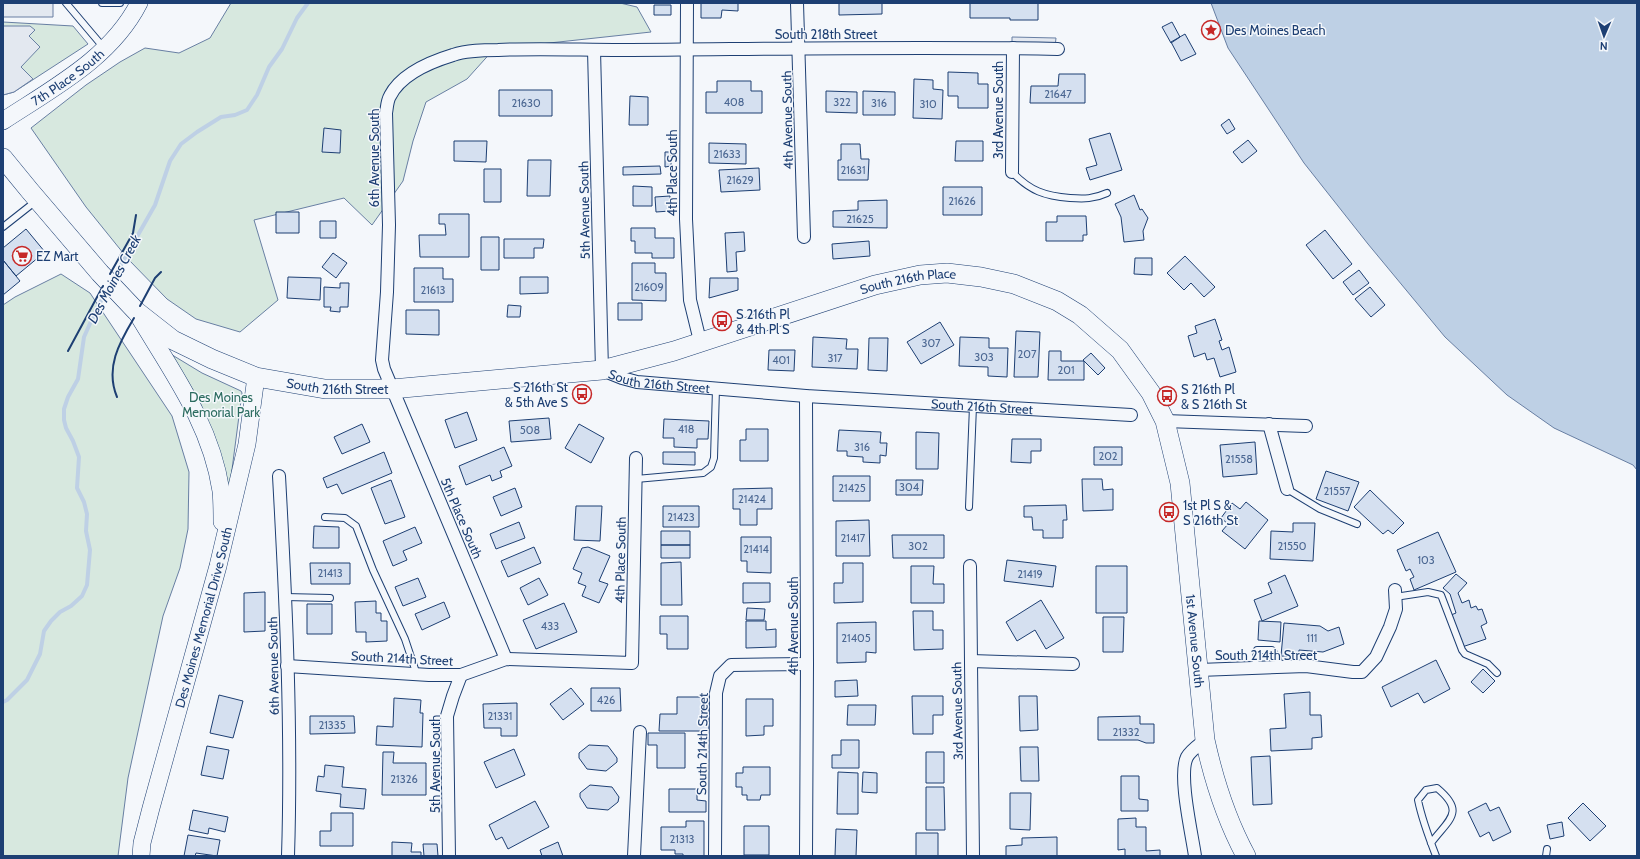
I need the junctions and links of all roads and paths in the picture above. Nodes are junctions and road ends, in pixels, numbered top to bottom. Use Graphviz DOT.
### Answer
graph roads {
  1 [pos="66,3"];
  2 [pos="102,3"];
  3 [pos="120,3"];
  4 [pos="139,3"];
  5 [pos="687,3"];
  6 [pos="797,3"];
  7 [pos="1013,48"];
  8 [pos="105,49"];
  9 [pos="686,49"];
  10 [pos="799,49"];
  11 [pos="1058,49"];
  12 [pos="594,50"];
  13 [pos="3,121"];
  14 [pos="3,158"];
  15 [pos="1012,172"];
  16 [pos="1107,193"];
  17 [pos="37,200"];
  18 [pos="3,227"];
  19 [pos="804,237"];
  20 [pos="136,312"];
  21 [pos="700,341"];
  22 [pos="602,370"];
  23 [pos="256,377"];
  24 [pos="716,388"];
  25 [pos="392,389"];
  26 [pos="806,396"];
  27 [pos="973,406"];
  28 [pos="1131,415"];
  29 [pos="1165,421"];
  30 [pos="1269,424"];
  31 [pos="1306,426"];
  32 [pos="636,458"];
  33 [pos="279,476"];
  34 [pos="636,479"];
  35 [pos="1287,489"];
  36 [pos="969,507"];
  37 [pos="325,517"];
  38 [pos="1357,524"];
  39 [pos="218,566"];
  40 [pos="970,566"];
  41 [pos="1395,593"];
  42 [pos="285,597"];
  43 [pos="330,598"];
  44 [pos="506,659"];
  45 [pos="970,661"];
  46 [pos="632,662"];
  47 [pos="808,664"];
  48 [pos="1073,664"];
  49 [pos="287,666"];
  50 [pos="1280,666"];
  51 [pos="1255,667"];
  52 [pos="1199,670"];
  53 [pos="1497,673"];
  54 [pos="417,675"];
  55 [pos="461,675"];
  56 [pos="640,732"];
  57 [pos="1205,740"];
  58 [pos="1432,843"];
  59 [pos="1547,849"];
  60 [pos="141,856"];
  61 [pos="288,856"];
  62 [pos="449,856"];
  63 [pos="634,856"];
  64 [pos="715,856"];
  65 [pos="806,856"];
  66 [pos="972,856"];
  67 [pos="1195,856"];
  68 [pos="1246,856"];
  69 [pos="1436,856"];
  70 [pos="1546,856"];
  1 -- 8 [label="lane"];
  2 -- 3 [label="lane"];
  4 -- 8 [label="main road, 7th Place South"];
  5 -- 9 [label="street, 4th Place South"];
  6 -- 10 [label="street, 4th Avenue South"];
  7 -- 10 [label="street, South 218th Street"];
  7 -- 11 [label="street, South 218th Street"];
  7 -- 15 [label="street, 3rd Avenue South"];
  8 -- 13 [label="main road, 7th Place South"];
  9 -- 10 [label="street, South 218th Street"];
  9 -- 12 [label="street, South 218th Street"];
  9 -- 21 [label="street, 4th Place South"];
  10 -- 19 [label="street, 4th Avenue South"];
  12 -- 22 [label="street, 5th Avenue South"];
  12 -- 25 [label="street, 6th Avenue South"];
  14 -- 17 [label="main road, South 216th Street"];
  15 -- 16 [label="lane"];
  17 -- 18 [label="lane"];
  17 -- 20 [label="main road, South 216th Street"];
  20 -- 23 [label="main road, South 216th Street"];
  20 -- 39 [label="main road"];
  21 -- 22 [label="main road, South 216th Place"];
  21 -- 29 [label="main road, South 216th Place"];
  22 -- 24 [label="street, South 216th Street"];
  22 -- 25 [label="main road, South 216th Street"];
  23 -- 25 [label="main road, South 216th Street"];
  23 -- 39 [label="main road, Des Moines Memorial Drive South"];
  24 -- 26 [label="street, South 216th Street"];
  24 -- 34 [label="lane"];
  25 -- 44 [label="street, 5th Place South"];
  26 -- 27 [label="street, South 216th Street"];
  26 -- 47 [label="street, 4th Avenue South"];
  27 -- 28 [label="street, South 216th Street"];
  27 -- 36 [label="lane"];
  29 -- 30 [label="street"];
  29 -- 52 [label="main road, 1st Avenue South"];
  30 -- 31 [label="street"];
  30 -- 35 [label="street"];
  32 -- 34 [label="street, 4th Place South"];
  33 -- 42 [label="street, 6th Avenue South"];
  34 -- 46 [label="street, 4th Place South"];
  35 -- 38 [label="lane"];
  37 -- 54 [label="lane"];
  39 -- 60 [label="main road, Des Moines Memorial Drive South"];
  40 -- 45 [label="street, 3rd Avenue South"];
  41 -- 50 [label="street, South 214th Street"];
  41 -- 53 [label="lane"];
  42 -- 43 [label="lane"];
  42 -- 49 [label="street, 6th Avenue South"];
  44 -- 46 [label="street, South 214th Street"];
  44 -- 55 [label="street, South 214th Street"];
  45 -- 48 [label="street"];
  45 -- 66 [label="street, 3rd Avenue South"];
  47 -- 64 [label="street, South 214th Street"];
  47 -- 65 [label="street, 4th Avenue South"];
  49 -- 54 [label="street, South 214th Street"];
  49 -- 61 [label="street, 6th Avenue South"];
  50 -- 51 [label="street, South 214th Street"];
  50 -- 51 [label="lane"];
  51 -- 52 [label="street, South 214th Street"];
  52 -- 57 [label="main road, 1st Avenue South"];
  54 -- 55 [label="street, South 214th Street"];
  55 -- 62 [label="street, 5th Avenue South"];
  56 -- 63 [label="street"];
  57 -- 67 [label="street"];
  57 -- 68 [label="main road, 1st Avenue South"];
  58 -- 58 [label="lane"];
  58 -- 69 [label="lane"];
  59 -- 70 [label="lane"];
}
